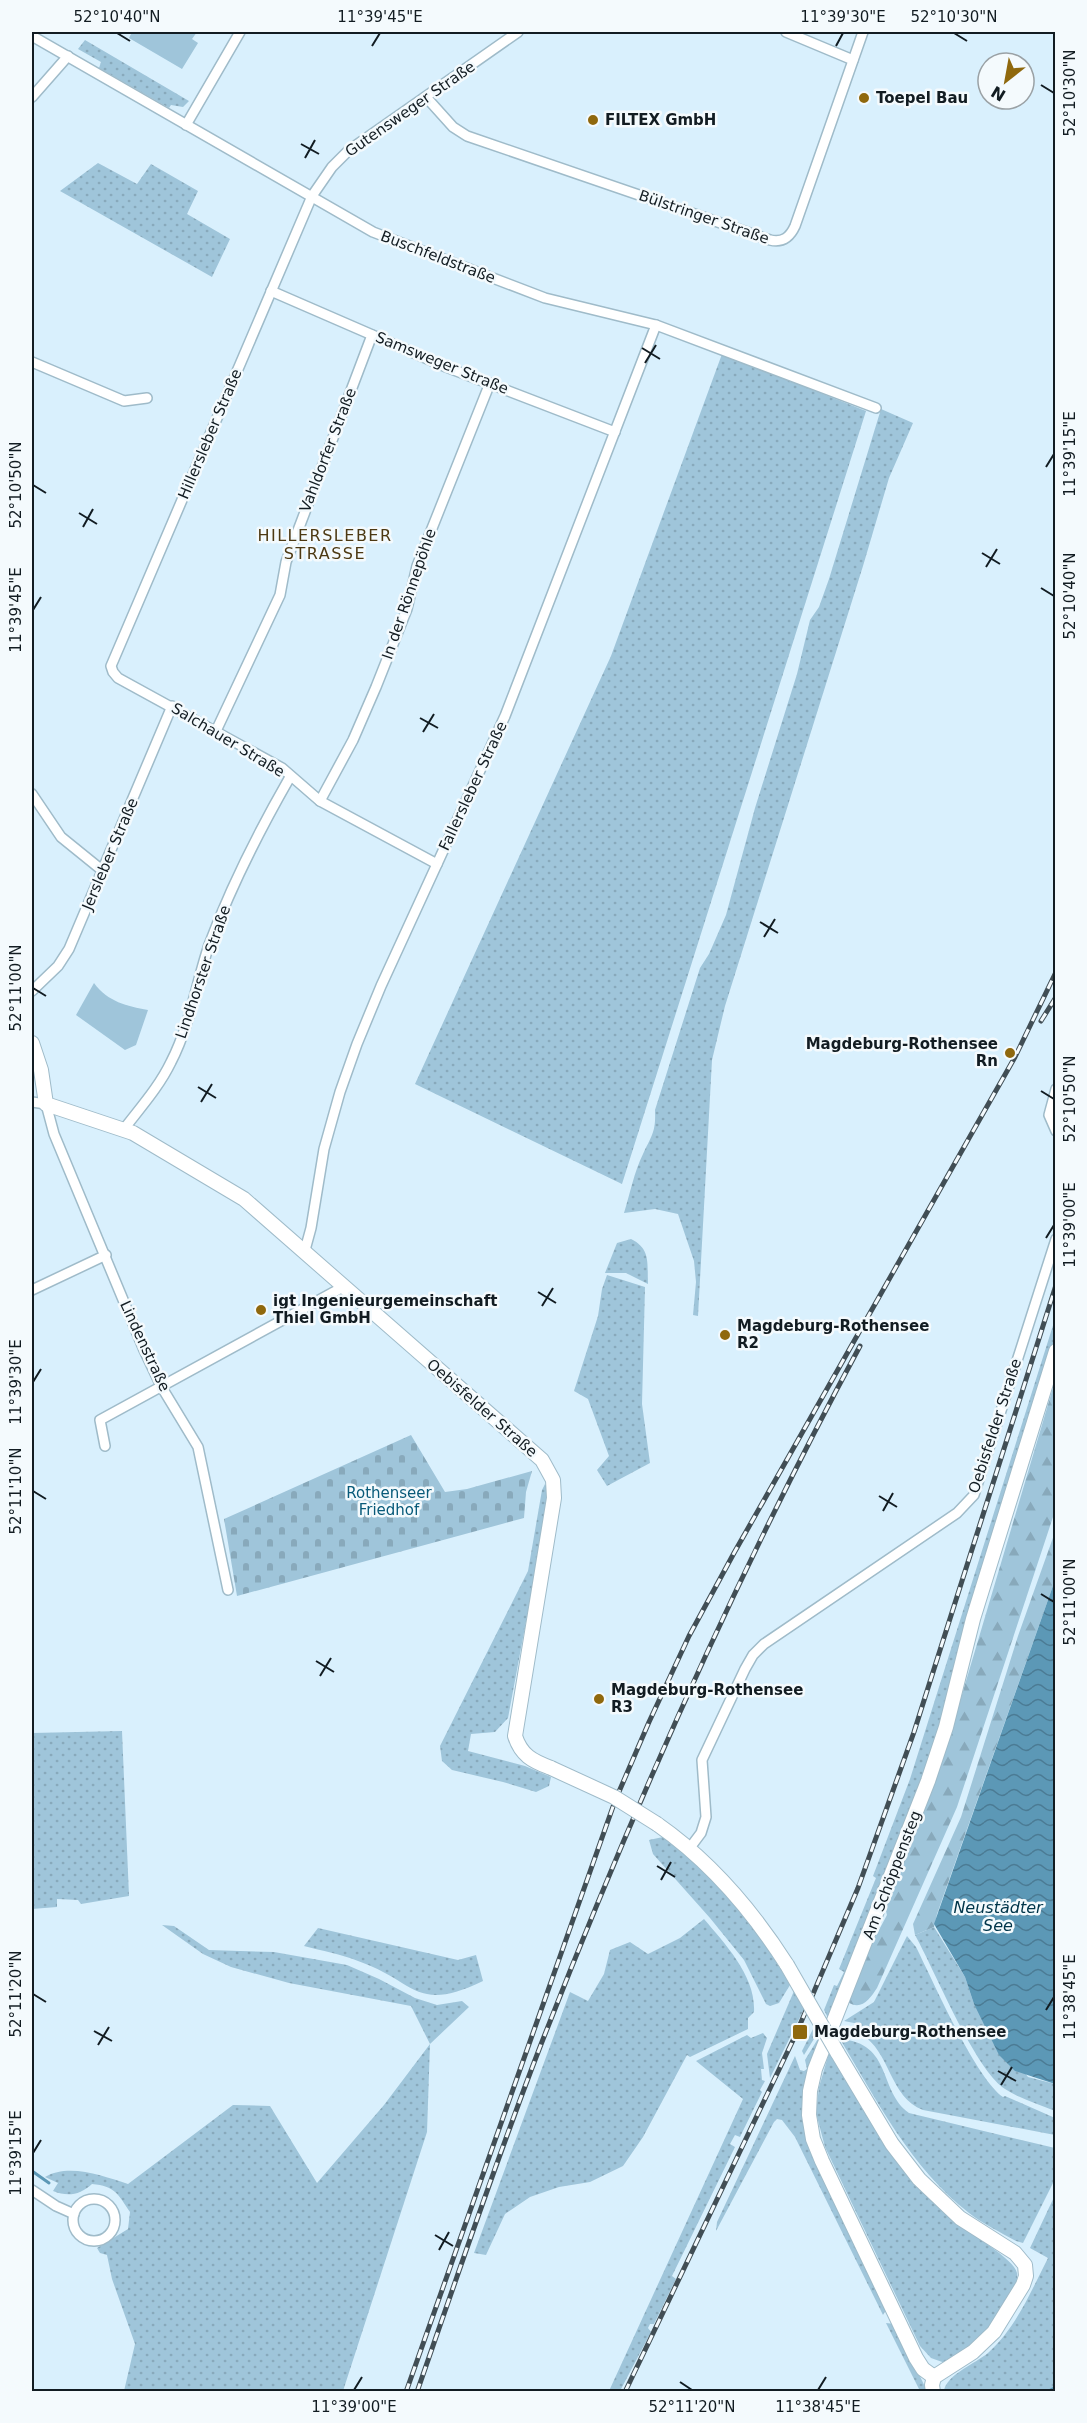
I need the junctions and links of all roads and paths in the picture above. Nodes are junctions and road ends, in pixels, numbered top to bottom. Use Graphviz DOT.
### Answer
graph roads {
  1 [pos="240,32"];
  2 [pos="518,32"];
  3 [pos="786,32"];
  4 [pos="863,32"];
  5 [pos="32,36"];
  6 [pos="68,56"];
  7 [pos="853,60"];
  8 [pos="32,97"];
  9 [pos="426,97"];
  10 [pos="186,125"];
  11 [pos="312,196"];
  12 [pos="271,291"];
  13 [pos="656,325"];
  14 [pos="372,334"];
  15 [pos="32,362"];
  16 [pos="490,383"];
  17 [pos="147,399"];
  18 [pos="876,408"];
  19 [pos="615,432"];
  20 [pos="112,672"];
  21 [pos="172,706"];
  22 [pos="216,731"];
  23 [pos="290,777"];
  24 [pos="32,794"];
  25 [pos="320,801"];
  26 [pos="437,864"];
  27 [pos="103,871"];
  28 [pos="32,991"];
  29 [pos="32,1043"];
  30 [pos="1056,1089"];
  31 [pos="32,1102"];
  32 [pos="46,1104"];
  33 [pos="124,1129"];
  34 [pos="1056,1131"];
  35 [pos="1056,1239"];
  36 [pos="305,1250"];
  37 [pos="106,1255"];
  38 [pos="343,1287"];
  39 [pos="32,1290"];
  40 [pos="1056,1351"];
  41 [pos="161,1386"];
  42 [pos="105,1446"];
  43 [pos="228,1590"];
  44 [pos="689,1849"];
  45 [pos="32,2190"];
  46 [pos="74,2214"];
  47 [pos="934,2377"];
  48 [pos="933,2391"];
  1 -- 10 [label="street"];
  2 -- 9 [label="street, Gutensweger Straße"];
  3 -- 7 [label="street"];
  4 -- 7 [label="street, Bülstringer Straße"];
  5 -- 6 [label="street, Buschfeldstraße"];
  6 -- 8 [label="street"];
  6 -- 10 [label="street, Buschfeldstraße"];
  7 -- 9 [label="street, Bülstringer Straße"];
  9 -- 11 [label="street, Gutensweger Straße"];
  10 -- 11 [label="street, Buschfeldstraße"];
  11 -- 12 [label="street, Hillersleber Straße"];
  11 -- 13 [label="street, Buschfeldstraße"];
  12 -- 14 [label="street, Samsweger Straße"];
  12 -- 20 [label="street, Hillersleber Straße"];
  13 -- 18 [label="street, Buschfeldstraße"];
  13 -- 19 [label="street, Fallersleber Straße"];
  14 -- 16 [label="street, Samsweger Straße"];
  14 -- 22 [label="street, Vahldorfer Straße"];
  15 -- 17 [label="street"];
  16 -- 19 [label="street, Samsweger Straße"];
  16 -- 25 [label="street, In der Rönnepöhle"];
  19 -- 26 [label="street, Fallersleber Straße"];
  20 -- 21 [label="street, Salchauer Straße"];
  21 -- 22 [label="street, Salchauer Straße"];
  21 -- 27 [label="street, Jersleber Straße"];
  22 -- 23 [label="street, Salchauer Straße"];
  23 -- 25 [label="street, Salchauer Straße"];
  23 -- 33 [label="street, Lindhorster Straße"];
  24 -- 27 [label="street"];
  25 -- 26 [label="street, Salchauer Straße"];
  26 -- 36 [label="street, Fallersleber Straße"];
  27 -- 28 [label="street, Jersleber Straße"];
  29 -- 32 [label="street"];
  30 -- 34 [label="street"];
  31 -- 32 [label="street"];
  32 -- 33 [label="street, Oebisfelder Straße"];
  32 -- 37 [label="street, Lindenstraße"];
  33 -- 36 [label="street, Oebisfelder Straße"];
  35 -- 44 [label="street, Oebisfelder Straße"];
  36 -- 38 [label="street, Oebisfelder Straße"];
  37 -- 39 [label="street"];
  37 -- 41 [label="street, Lindenstraße"];
  38 -- 41 [label="street"];
  38 -- 44 [label="street, Oebisfelder Straße, bridge"];
  40 -- 47 [label="street, Am Schöppensteg"];
  41 -- 42 [label="street"];
  41 -- 43 [label="street, Lindenstraße"];
  44 -- 47 [label="street, Oebisfelder Straße, bridge"];
  45 -- 46 [label="street"];
  46 -- 46 [label="street"];
  47 -- 48 [label="street"];
}
